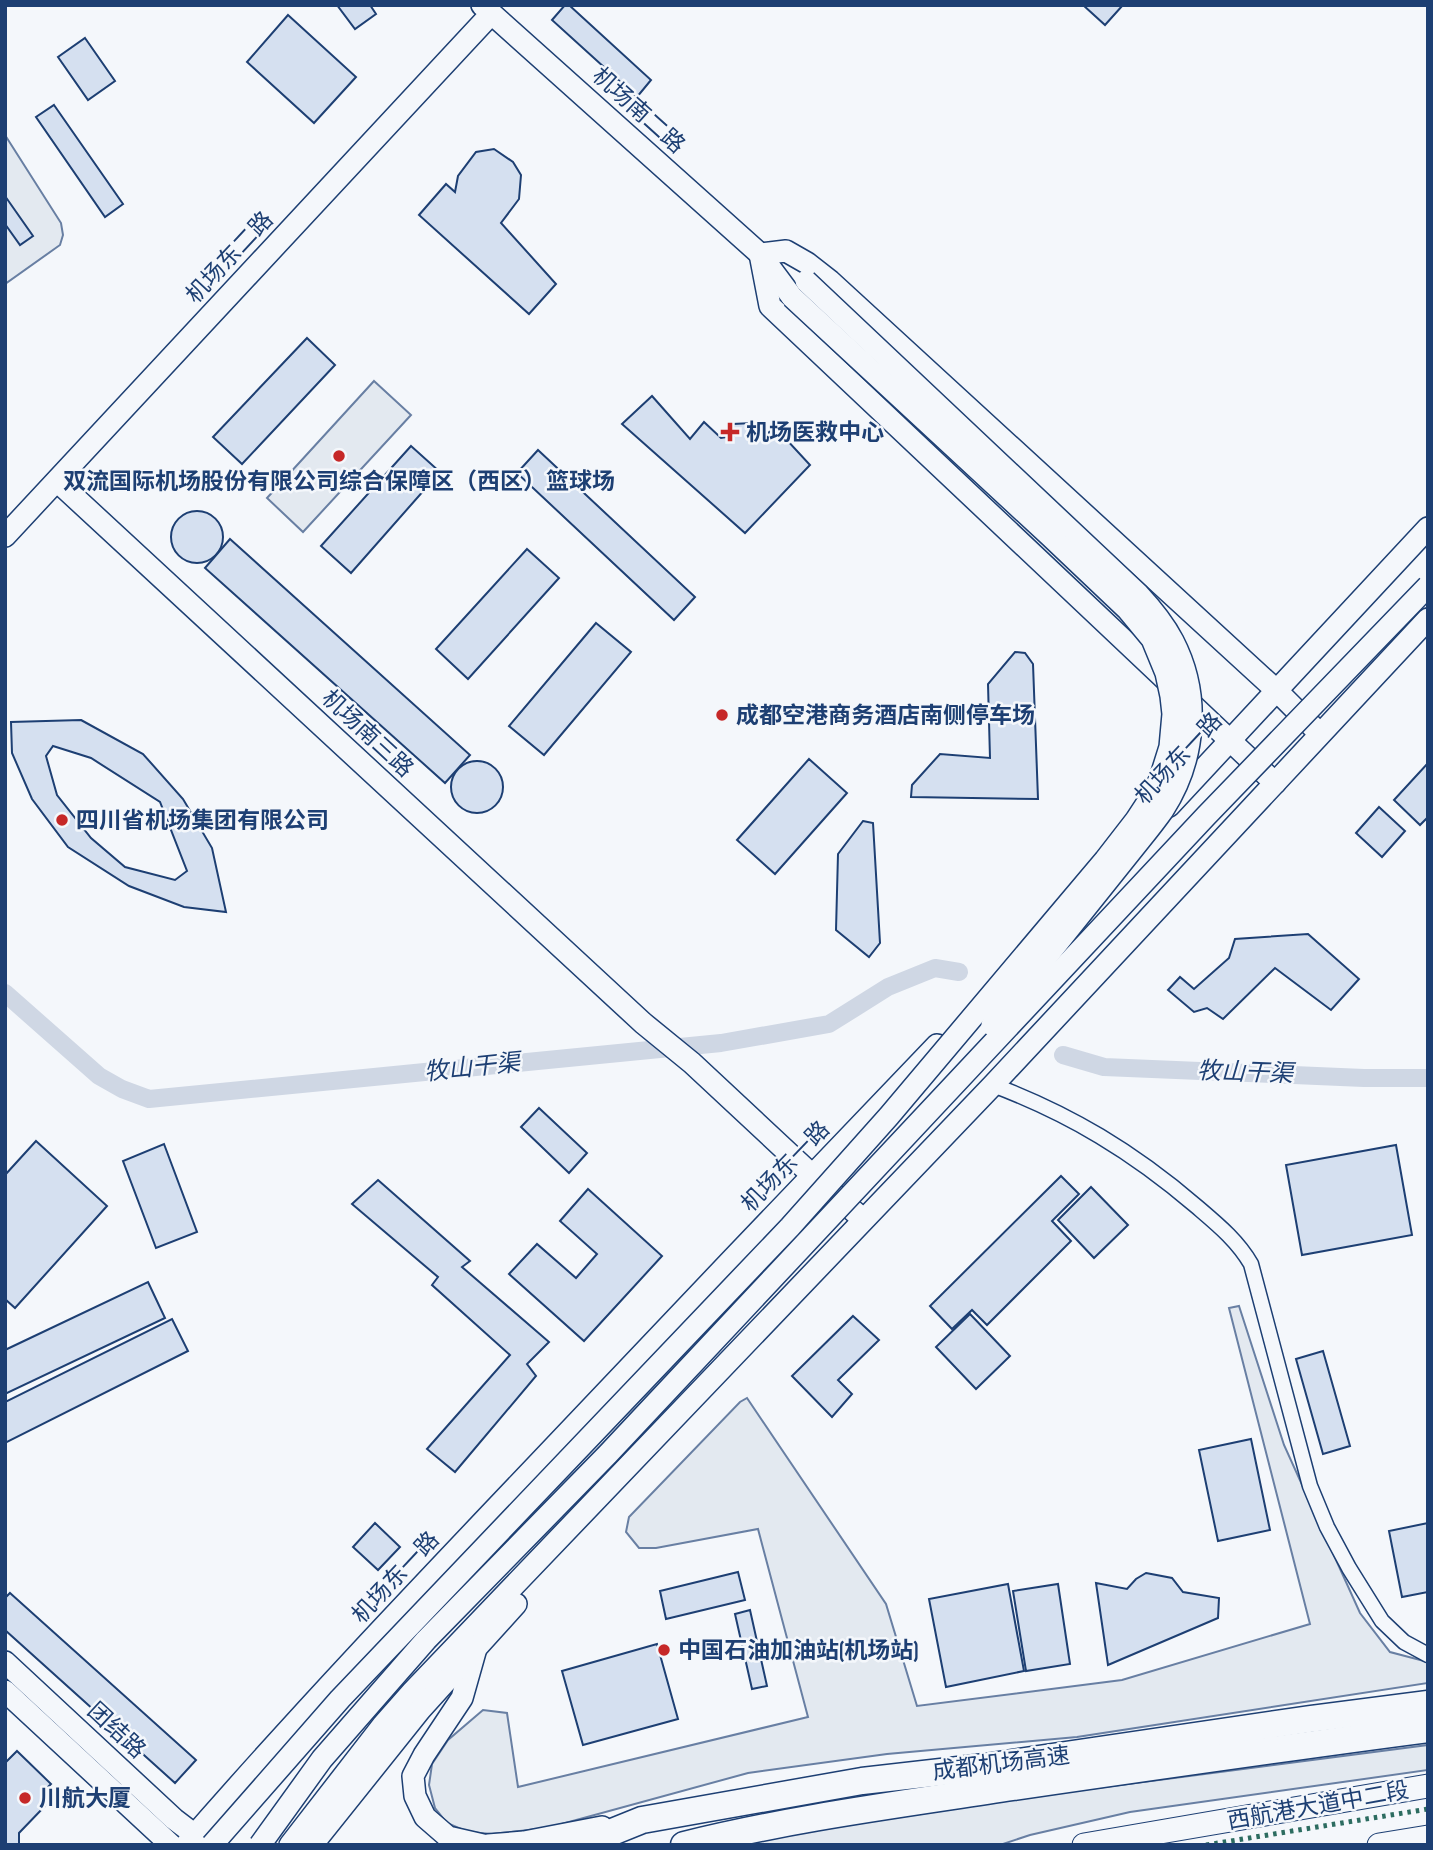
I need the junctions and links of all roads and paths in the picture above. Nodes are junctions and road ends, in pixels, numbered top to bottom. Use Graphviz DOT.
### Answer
graph roads {
  1 [pos="486,9"];
  2 [pos="761,254"];
  3 [pos="799,289"];
  4 [pos="57,481"];
  5 [pos="1428,528"];
  6 [pos="5,536"];
  7 [pos="1428,586"];
  8 [pos="1428,604"];
  9 [pos="1428,619"];
  10 [pos="1277,691"];
  11 [pos="1345,708"];
  12 [pos="1321,734"];
  13 [pos="1230,741"];
  14 [pos="1275,783"];
  15 [pos="993,1085"];
  16 [pos="902,1140"];
  17 [pos="812,1175"];
  18 [pos="864,1220"];
  19 [pos="712,1378"];
  20 [pos="476,1647"];
  21 [pos="1428,1655"];
  22 [pos="5,1662"];
  23 [pos="5,1691"];
  24 [pos="1428,1704"];
  25 [pos="1428,1729"];
  26 [pos="1282,1736"];
  27 [pos="1428,1786"];
  28 [pos="642,1820"];
  29 [pos="1428,1837"];
  30 [pos="197,1841"];
  31 [pos="172,1845"];
  32 [pos="260,1845"];
  33 [pos="290,1845"];
  34 [pos="312,1845"];
  35 [pos="486,1845"];
  36 [pos="580,1845"];
  37 [pos="684,1845"];
  38 [pos="1084,1845"];
  39 [pos="1379,1845"];
  1 -- 2 [label="street, 机场南二路"];
  1 -- 4 [label="street, 机场东二路"];
  2 -- 3 [label="street, 机场南二路"];
  2 -- 10 [label="street"];
  2 -- 13 [label="street"];
  3 -- 16 [label="street, bridge"];
  3 -- 30 [label="street, bridge"];
  4 -- 6 [label="street, 机场东二路"];
  4 -- 17 [label="street, 机场南三路"];
  5 -- 10 [label="street, 机场东一路"];
  7 -- 16 [label="street, bridge"];
  8 -- 11 [label="street"];
  9 -- 11 [label="street"];
  10 -- 12 [label="street"];
  10 -- 13 [label="street, 机场东一路"];
  11 -- 12 [label="street"];
  12 -- 14 [label="street"];
  13 -- 14 [label="street"];
  13 -- 17 [label="street, 机场东一路"];
  14 -- 15 [label="street"];
  15 -- 18 [label="street"];
  15 -- 21 [label="street"];
  16 -- 32 [label="street, bridge"];
  17 -- 18 [label="street, 机场南三路"];
  17 -- 30 [label="street, 机场东一路"];
  18 -- 19 [label="street"];
  19 -- 20 [label="street"];
  19 -- 33 [label="street"];
  20 -- 34 [label="street"];
  20 -- 35 [label="street"];
  22 -- 30 [label="street, 团结路"];
  23 -- 31 [label="street"];
  24 -- 26 [label="highway, 成都机场高速"];
  25 -- 26 [label="highway, 成都机场高速"];
  26 -- 28 [label="highway, 成都机场高速"];
  26 -- 37 [label="highway, 成都机场高速"];
  27 -- 38 [label="main road, 西航港大道中二段"];
  28 -- 35 [label="street"];
  28 -- 36 [label="highway, 成都机场高速"];
  29 -- 39 [label="main road"];
}
